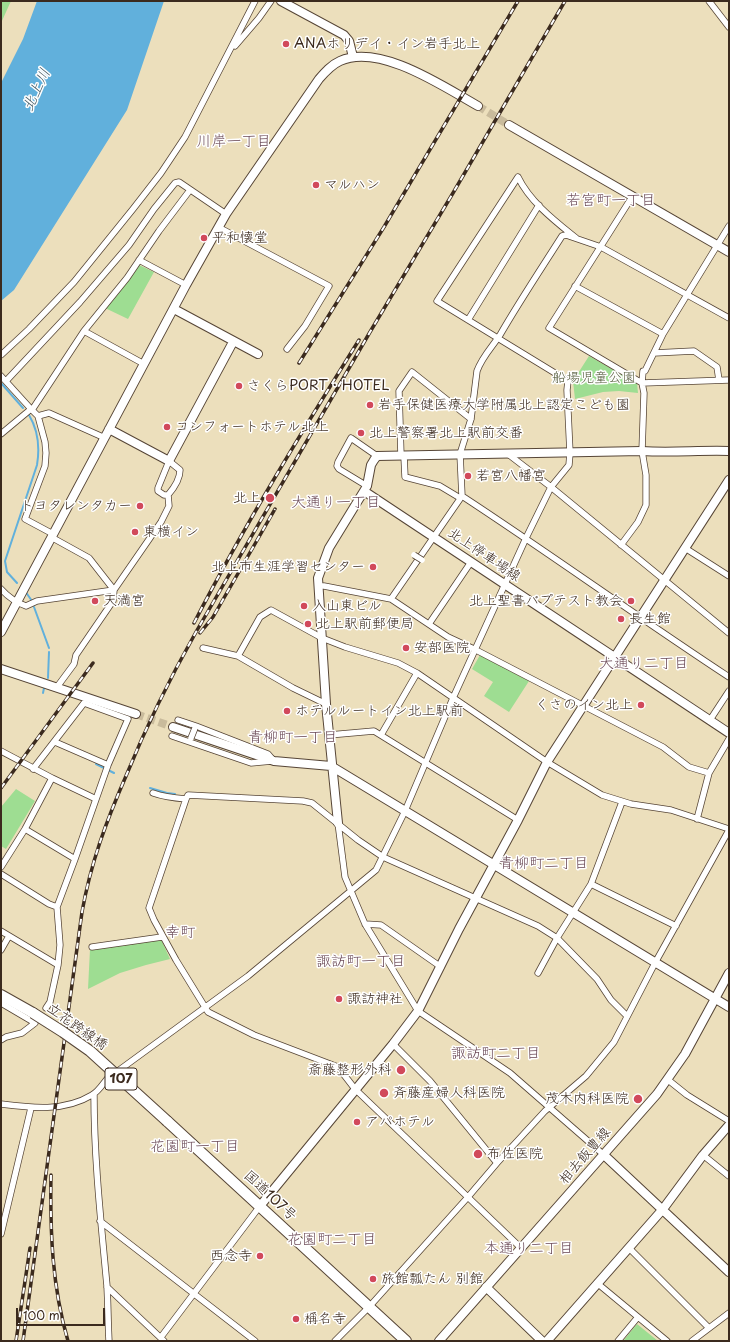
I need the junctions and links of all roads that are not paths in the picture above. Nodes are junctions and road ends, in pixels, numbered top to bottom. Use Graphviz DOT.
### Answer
graph roads {
  1 [pos="255,1"];
  2 [pos="271,1"];
  3 [pos="281,1"];
  4 [pos="709,1"];
  5 [pos="729,27"];
  6 [pos="230,52"];
  7 [pos="353,57"];
  8 [pos="478,106"];
  9 [pos="509,125"];
  10 [pos="190,190"];
  11 [pos="632,197"];
  12 [pos="538,205"];
  13 [pos="226,214"];
  14 [pos="729,226"];
  15 [pos="218,227"];
  16 [pos="576,238"];
  17 [pos="717,245"];
  18 [pos="601,247"];
  19 [pos="729,252"];
  20 [pos="139,260"];
  21 [pos="186,285"];
  22 [pos="575,286"];
  23 [pos="688,294"];
  24 [pos="174,309"];
  25 [pos="729,318"];
  26 [pos="468,320"];
  27 [pos="84,331"];
  28 [pos="664,334"];
  29 [pos="497,338"];
  30 [pos="233,342"];
  31 [pos="287,349"];
  32 [pos="654,353"];
  33 [pos="258,354"];
  34 [pos="1,355"];
  35 [pos="144,364"];
  36 [pos="1,376"];
  37 [pos="719,380"];
  38 [pos="729,380"];
  39 [pos="6,381"];
  40 [pos="642,383"];
  41 [pos="38,416"];
  42 [pos="471,419"];
  43 [pos="109,429"];
  44 [pos="1,434"];
  45 [pos="104,438"];
  46 [pos="642,451"];
  47 [pos="729,451"];
  48 [pos="570,453"];
  49 [pos="460,454"];
  50 [pos="508,454"];
  51 [pos="377,456"];
  52 [pos="403,456"];
  53 [pos="169,461"];
  54 [pos="728,483"];
  55 [pos="551,487"];
  56 [pos="366,488"];
  57 [pos="168,495"];
  58 [pos="461,497"];
  59 [pos="52,536"];
  60 [pos="433,537"];
  61 [pos="526,538"];
  62 [pos="621,546"];
  63 [pos="685,548"];
  64 [pos="414,555"];
  65 [pos="422,560"];
  66 [pos="471,562"];
  67 [pos="729,576"];
  68 [pos="664,580"];
  69 [pos="505,585"];
  70 [pos="318,586"];
  71 [pos="1,589"];
  72 [pos="114,590"];
  73 [pos="391,599"];
  74 [pos="16,603"];
  75 [pos="640,618"];
  76 [pos="429,624"];
  77 [pos="1,632"];
  78 [pos="729,633"];
  79 [pos="322,638"];
  80 [pos="203,648"];
  81 [pos="476,650"];
  82 [pos="238,656"];
  83 [pos="614,657"];
  84 [pos="1,669"];
  85 [pos="417,673"];
  86 [pos="729,678"];
  87 [pos="57,687"];
  88 [pos="729,691"];
  89 [pos="453,698"];
  90 [pos="326,704"];
  91 [pos="583,706"];
  92 [pos="136,714"];
  93 [pos="710,720"];
  94 [pos="176,724"];
  95 [pos="195,727"];
  96 [pos="729,733"];
  97 [pos="328,735"];
  98 [pos="381,735"];
  99 [pos="172,736"];
  100 [pos="729,739"];
  101 [pos="191,740"];
  102 [pos="55,742"];
  103 [pos="1,751"];
  104 [pos="274,761"];
  105 [pos="547,762"];
  106 [pos="426,763"];
  107 [pos="108,766"];
  108 [pos="331,766"];
  109 [pos="33,768"];
  110 [pos="709,773"];
  111 [pos="52,778"];
  112 [pos="153,793"];
  113 [pos="96,799"];
  114 [pos="186,799"];
  115 [pos="622,802"];
  116 [pos="405,811"];
  117 [pos="697,819"];
  118 [pos="518,820"];
  119 [pos="338,823"];
  120 [pos="25,829"];
  121 [pos="729,829"];
  122 [pos="383,857"];
  123 [pos="76,859"];
  124 [pos="494,864"];
  125 [pos="1,867"];
  126 [pos="1,874"];
  127 [pos="591,884"];
  128 [pos="351,890"];
  129 [pos="476,897"];
  130 [pos="57,907"];
  131 [pos="574,912"];
  132 [pos="365,924"];
  133 [pos="676,926"];
  134 [pos="1,932"];
  135 [pos="9,936"];
  136 [pos="162,937"];
  137 [pos="557,938"];
  138 [pos="92,947"];
  139 [pos="1,950"];
  140 [pos="655,963"];
  141 [pos="58,965"];
  142 [pos="440,967"];
  143 [pos="538,973"];
  144 [pos="729,973"];
  145 [pos="1,995"];
  146 [pos="715,999"];
  147 [pos="1,1003"];
  148 [pos="205,1006"];
  149 [pos="729,1007"];
  150 [pos="46,1008"];
  151 [pos="418,1011"];
  152 [pos="627,1016"];
  153 [pos="1,1040"];
  154 [pos="394,1044"];
  155 [pos="667,1079"];
  156 [pos="355,1089"];
  157 [pos="94,1094"];
  158 [pos="1,1104"];
  159 [pos="31,1108"];
  160 [pos="551,1108"];
  161 [pos="167,1121"];
  162 [pos="729,1121"];
  163 [pos="729,1125"];
  164 [pos="604,1155"];
  165 [pos="703,1155"];
  166 [pos="497,1162"];
  167 [pos="729,1176"];
  168 [pos="468,1197"];
  169 [pos="260,1206"];
  170 [pos="663,1209"];
  171 [pos="100,1221"];
  172 [pos="1,1234"];
  173 [pos="521,1248"];
  174 [pos="628,1248"];
  175 [pos="729,1272"];
  176 [pos="597,1283"];
  177 [pos="486,1287"];
  178 [pos="107,1288"];
  179 [pos="194,1294"];
  180 [pos="369,1308"];
  181 [pos="729,1313"];
  182 [pos="638,1317"];
  183 [pos="709,1328"];
  184 [pos="162,1339"];
  185 [pos="551,1340"];
  186 [pos="109,1341"];
  187 [pos="255,1341"];
  188 [pos="335,1341"];
  189 [pos="406,1341"];
  190 [pos="439,1341"];
  191 [pos="542,1341"];
  192 [pos="618,1341"];
  193 [pos="667,1341"];
  194 [pos="692,1341"];
  1 -- 6 [label="street"];
  2 -- 6 [label="street"];
  3 -- 7 [label="street"];
  4 -- 5 [label="street"];
  6 -- 34 [label="street"];
  7 -- 8 [label="street"];
  7 -- 13 [label="street"];
  9 -- 11 [label="street"];
  10 -- 13 [label="street"];
  10 -- 20 [label="street"];
  10 -- 39 [label="street"];
  11 -- 17 [label="street"];
  11 -- 18 [label="street"];
  12 -- 16 [label="street"];
  12 -- 26 [label="street"];
  12 -- 26 [label="street"];
  13 -- 15 [label="street"];
  14 -- 17 [label="street"];
  15 -- 21 [label="street"];
  15 -- 31 [label="street"];
  16 -- 18 [label="street"];
  16 -- 29 [label="street"];
  17 -- 19 [label="street"];
  17 -- 23 [label="street"];
  18 -- 22 [label="street"];
  18 -- 23 [label="street"];
  20 -- 21 [label="street"];
  20 -- 27 [label="street"];
  21 -- 24 [label="street"];
  22 -- 28 [label="street"];
  22 -- 40 [label="street"];
  23 -- 25 [label="street"];
  23 -- 28 [label="street"];
  24 -- 30 [label="street"];
  24 -- 35 [label="street"];
  26 -- 29 [label="street"];
  27 -- 35 [label="street"];
  27 -- 41 [label="street"];
  28 -- 32 [label="street"];
  29 -- 42 [label="street"];
  29 -- 48 [label="street"];
  30 -- 33 [label="street"];
  30 -- 53 [label="street"];
  32 -- 37 [label="street"];
  32 -- 40 [label="street"];
  35 -- 43 [label="street"];
  36 -- 39 [label="street"];
  37 -- 38 [label="street"];
  37 -- 40 [label="street"];
  39 -- 44 [label="street"];
  40 -- 46 [label="street"];
  41 -- 45 [label="street"];
  41 -- 59 [label="street"];
  42 -- 49 [label="street"];
  42 -- 52 [label="street"];
  43 -- 45 [label="street"];
  43 -- 53 [label="street"];
  45 -- 59 [label="street"];
  46 -- 47 [label="street"];
  46 -- 48 [label="street"];
  46 -- 62 [label="street"];
  48 -- 50 [label="street"];
  48 -- 55 [label="street"];
  49 -- 50 [label="street"];
  49 -- 52 [label="street"];
  49 -- 58 [label="street"];
  50 -- 55 [label="street"];
  51 -- 52 [label="street"];
  51 -- 56 [label="street"];
  51 -- 56 [label="street"];
  52 -- 58 [label="street"];
  53 -- 57 [label="street"];
  53 -- 57 [label="street"];
  54 -- 63 [label="street"];
  55 -- 61 [label="street"];
  55 -- 62 [label="street"];
  56 -- 60 [label="street, 北上停車場線"];
  56 -- 70 [label="street"];
  57 -- 72 [label="street"];
  58 -- 60 [label="street"];
  58 -- 61 [label="street"];
  59 -- 72 [label="street"];
  59 -- 74 [label="street"];
  60 -- 66 [label="street, 北上停車場線"];
  60 -- 73 [label="street"];
  61 -- 69 [label="street"];
  61 -- 75 [label="street"];
  62 -- 68 [label="street"];
  63 -- 67 [label="street"];
  63 -- 68 [label="street"];
  64 -- 65 [label="street, bridge"];
  66 -- 69 [label="street, 北上停車場線"];
  66 -- 76 [label="street"];
  68 -- 75 [label="street"];
  68 -- 78 [label="street"];
  69 -- 81 [label="street"];
  69 -- 83 [label="street, 北上停車場線"];
  70 -- 73 [label="street"];
  70 -- 79 [label="street"];
  71 -- 74 [label="street"];
  72 -- 74 [label="street"];
  72 -- 87 [label="street"];
  73 -- 76 [label="street"];
  74 -- 77 [label="street"];
  75 -- 83 [label="street"];
  75 -- 86 [label="street"];
  76 -- 81 [label="street"];
  79 -- 82 [label="street"];
  79 -- 85 [label="street"];
  79 -- 90 [label="street"];
  80 -- 82 [label="street"];
  81 -- 89 [label="street"];
  81 -- 91 [label="street"];
  82 -- 90 [label="street"];
  83 -- 91 [label="street"];
  83 -- 93 [label="street, 北上停車場線"];
  84 -- 87 [label="street"];
  85 -- 89 [label="street"];
  85 -- 98 [label="street"];
  87 -- 92 [label="street"];
  88 -- 93 [label="street"];
  89 -- 105 [label="street"];
  89 -- 106 [label="street"];
  90 -- 97 [label="street"];
  91 -- 105 [label="street"];
  91 -- 110 [label="street"];
  93 -- 96 [label="street, 北上停車場線"];
  94 -- 95 [label="street"];
  94 -- 104 [label="street"];
  95 -- 101 [label="street, bridge"];
  95 -- 104 [label="street"];
  97 -- 98 [label="street"];
  97 -- 108 [label="street"];
  98 -- 106 [label="street"];
  99 -- 101 [label="street"];
  100 -- 110 [label="street"];
  101 -- 104 [label="street"];
  102 -- 107 [label="street"];
  102 -- 107 [label="street"];
  102 -- 109 [label="street"];
  103 -- 109 [label="street"];
  104 -- 108 [label="street"];
  105 -- 115 [label="street"];
  105 -- 118 [label="street"];
  106 -- 116 [label="street"];
  106 -- 118 [label="street"];
  107 -- 113 [label="street"];
  108 -- 116 [label="street"];
  108 -- 119 [label="street"];
  109 -- 111 [label="street"];
  110 -- 117 [label="street"];
  111 -- 113 [label="street"];
  111 -- 120 [label="street"];
  112 -- 114 [label="street"];
  113 -- 123 [label="street"];
  114 -- 119 [label="street"];
  114 -- 136 [label="street"];
  115 -- 117 [label="street"];
  115 -- 127 [label="street"];
  116 -- 122 [label="street"];
  116 -- 124 [label="street"];
  117 -- 121 [label="street"];
  118 -- 124 [label="street"];
  119 -- 122 [label="street"];
  119 -- 128 [label="street"];
  120 -- 123 [label="street"];
  120 -- 125 [label="street"];
  121 -- 133 [label="street"];
  122 -- 128 [label="street"];
  122 -- 129 [label="street"];
  123 -- 130 [label="street"];
  124 -- 129 [label="street"];
  124 -- 131 [label="street"];
  126 -- 130 [label="street"];
  127 -- 131 [label="street"];
  127 -- 133 [label="street"];
  128 -- 132 [label="street"];
  128 -- 148 [label="street"];
  129 -- 137 [label="street"];
  129 -- 142 [label="street"];
  130 -- 141 [label="street"];
  131 -- 137 [label="street"];
  131 -- 140 [label="street"];
  132 -- 142 [label="street"];
  132 -- 151 [label="street"];
  133 -- 140 [label="street"];
  134 -- 135 [label="street"];
  135 -- 139 [label="street"];
  135 -- 141 [label="street"];
  136 -- 138 [label="street"];
  136 -- 148 [label="street"];
  137 -- 143 [label="street"];
  137 -- 152 [label="street"];
  140 -- 146 [label="street"];
  140 -- 152 [label="street"];
  141 -- 150 [label="street"];
  142 -- 151 [label="street"];
  144 -- 146 [label="street, 相去飯豊線"];
  145 -- 161 [label="highway, 立花跨線橋 / 107, bridge"];
  146 -- 149 [label="street"];
  146 -- 155 [label="street, 相去飯豊線"];
  147 -- 153 [label="street"];
  148 -- 156 [label="street"];
  148 -- 157 [label="street"];
  151 -- 154 [label="street"];
  151 -- 160 [label="street"];
  152 -- 160 [label="street"];
  154 -- 156 [label="street"];
  154 -- 166 [label="street"];
  155 -- 162 [label="street"];
  155 -- 164 [label="street, 相去飯豊線"];
  156 -- 168 [label="street"];
  156 -- 169 [label="street"];
  157 -- 159 [label="street"];
  157 -- 171 [label="street"];
  158 -- 159 [label="street"];
  159 -- 172 [label="street"];
  160 -- 164 [label="street"];
  160 -- 166 [label="street"];
  161 -- 169 [label="highway, 国道107号 / 107"];
  163 -- 165 [label="street"];
  164 -- 170 [label="street"];
  164 -- 173 [label="street, 相去飯豊線"];
  165 -- 167 [label="street"];
  165 -- 170 [label="street"];
  166 -- 168 [label="street"];
  168 -- 173 [label="street"];
  168 -- 180 [label="street"];
  169 -- 179 [label="street"];
  169 -- 180 [label="highway, 国道107号 / 107"];
  170 -- 174 [label="street"];
  170 -- 175 [label="street"];
  171 -- 178 [label="street"];
  171 -- 179 [label="street"];
  173 -- 177 [label="street, 相去飯豊線"];
  174 -- 176 [label="street"];
  174 -- 183 [label="street"];
  176 -- 182 [label="street"];
  176 -- 185 [label="street"];
  177 -- 190 [label="street, 相去飯豊線"];
  177 -- 191 [label="street"];
  178 -- 184 [label="street"];
  178 -- 186 [label="street"];
  179 -- 184 [label="street"];
  179 -- 187 [label="street"];
  180 -- 188 [label="street"];
  180 -- 189 [label="highway, 国道107号 / 107"];
  181 -- 183 [label="street"];
  182 -- 192 [label="street"];
  182 -- 193 [label="street"];
  183 -- 194 [label="street"];
}
